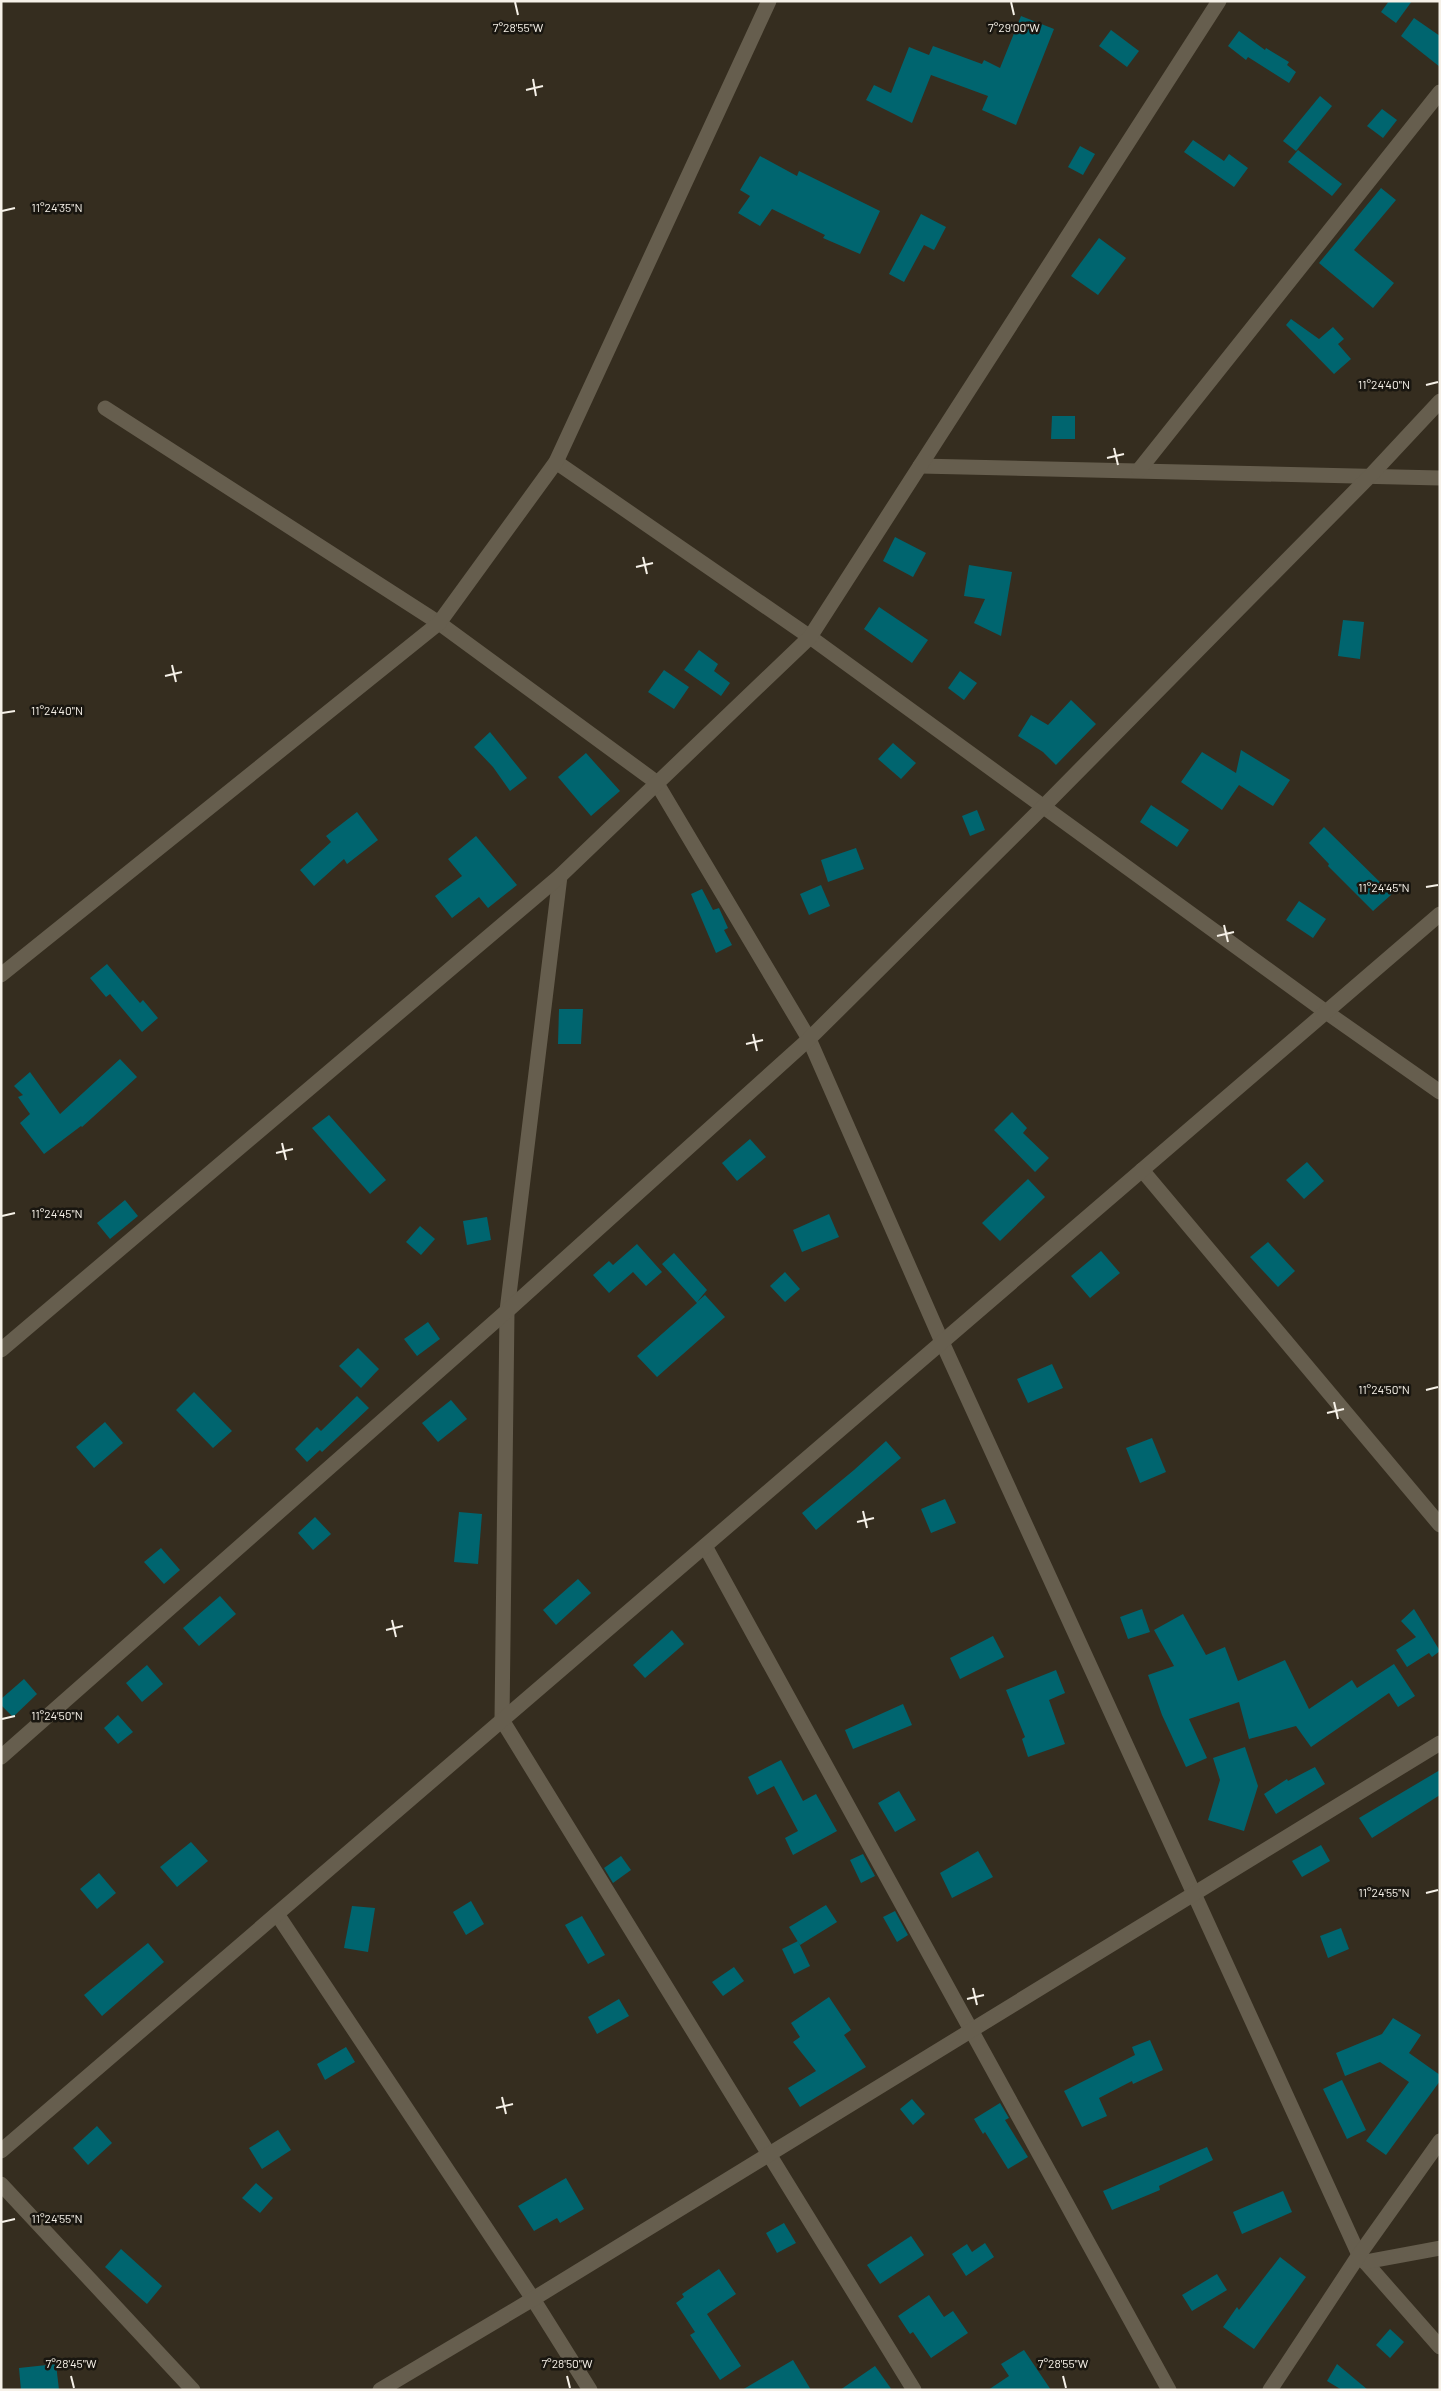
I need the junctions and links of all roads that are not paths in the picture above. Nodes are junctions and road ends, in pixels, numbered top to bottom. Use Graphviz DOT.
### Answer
graph roads {
  1 [pos="768,1"];
  2 [pos="1219,1"];
  3 [pos="1440,92"];
  4 [pos="1440,402"];
  5 [pos="105,408"];
  6 [pos="556,462"];
  7 [pos="920,466"];
  8 [pos="1139,470"];
  9 [pos="1370,476"];
  10 [pos="1440,478"];
  11 [pos="440,623"];
  12 [pos="810,637"];
  13 [pos="656,782"];
  14 [pos="1044,806"];
  15 [pos="560,876"];
  16 [pos="1440,914"];
  17 [pos="1,975"];
  18 [pos="1326,1012"];
  19 [pos="809,1039"];
  20 [pos="1440,1092"];
  21 [pos="1142,1170"];
  22 [pos="508,1311"];
  23 [pos="942,1342"];
  24 [pos="1,1350"];
  25 [pos="1440,1525"];
  26 [pos="705,1546"];
  27 [pos="502,1720"];
  28 [pos="1440,1743"];
  29 [pos="1,1757"];
  30 [pos="1193,1894"];
  31 [pos="278,1914"];
  32 [pos="970,2030"];
  33 [pos="1440,2141"];
  34 [pos="1,2151"];
  35 [pos="768,2154"];
  36 [pos="1,2184"];
  37 [pos="1440,2248"];
  38 [pos="1362,2258"];
  39 [pos="533,2299"];
  40 [pos="1440,2347"];
  41 [pos="193,2390"];
  42 [pos="380,2390"];
  43 [pos="590,2390"];
  44 [pos="914,2390"];
  45 [pos="1169,2390"];
  46 [pos="1270,2390"];
  1 -- 6 [label="street"];
  2 -- 7 [label="street"];
  3 -- 8 [label="street"];
  4 -- 9 [label="street"];
  5 -- 11 [label="street"];
  6 -- 11 [label="street"];
  6 -- 12 [label="street"];
  7 -- 8 [label="street"];
  7 -- 12 [label="street"];
  8 -- 9 [label="street"];
  9 -- 10 [label="street"];
  9 -- 14 [label="street"];
  11 -- 13 [label="street"];
  11 -- 17 [label="street"];
  12 -- 13 [label="street"];
  12 -- 14 [label="street"];
  13 -- 15 [label="street"];
  13 -- 19 [label="street"];
  14 -- 18 [label="street"];
  14 -- 19 [label="street"];
  15 -- 22 [label="street"];
  15 -- 24 [label="street"];
  16 -- 18 [label="street"];
  18 -- 20 [label="street"];
  18 -- 21 [label="street"];
  19 -- 22 [label="street"];
  19 -- 23 [label="street"];
  21 -- 23 [label="street"];
  21 -- 25 [label="street"];
  22 -- 27 [label="street"];
  22 -- 29 [label="street"];
  23 -- 26 [label="street"];
  23 -- 30 [label="street"];
  26 -- 27 [label="street"];
  26 -- 32 [label="street"];
  27 -- 31 [label="street"];
  27 -- 35 [label="street"];
  28 -- 30 [label="street"];
  30 -- 32 [label="street"];
  30 -- 38 [label="street"];
  31 -- 34 [label="street"];
  31 -- 39 [label="street"];
  32 -- 35 [label="street"];
  32 -- 45 [label="street"];
  33 -- 38 [label="street"];
  35 -- 39 [label="street"];
  35 -- 44 [label="street"];
  36 -- 41 [label="street"];
  37 -- 38 [label="street"];
  38 -- 40 [label="street"];
  38 -- 46 [label="street"];
  39 -- 42 [label="street"];
  39 -- 43 [label="street"];
}
